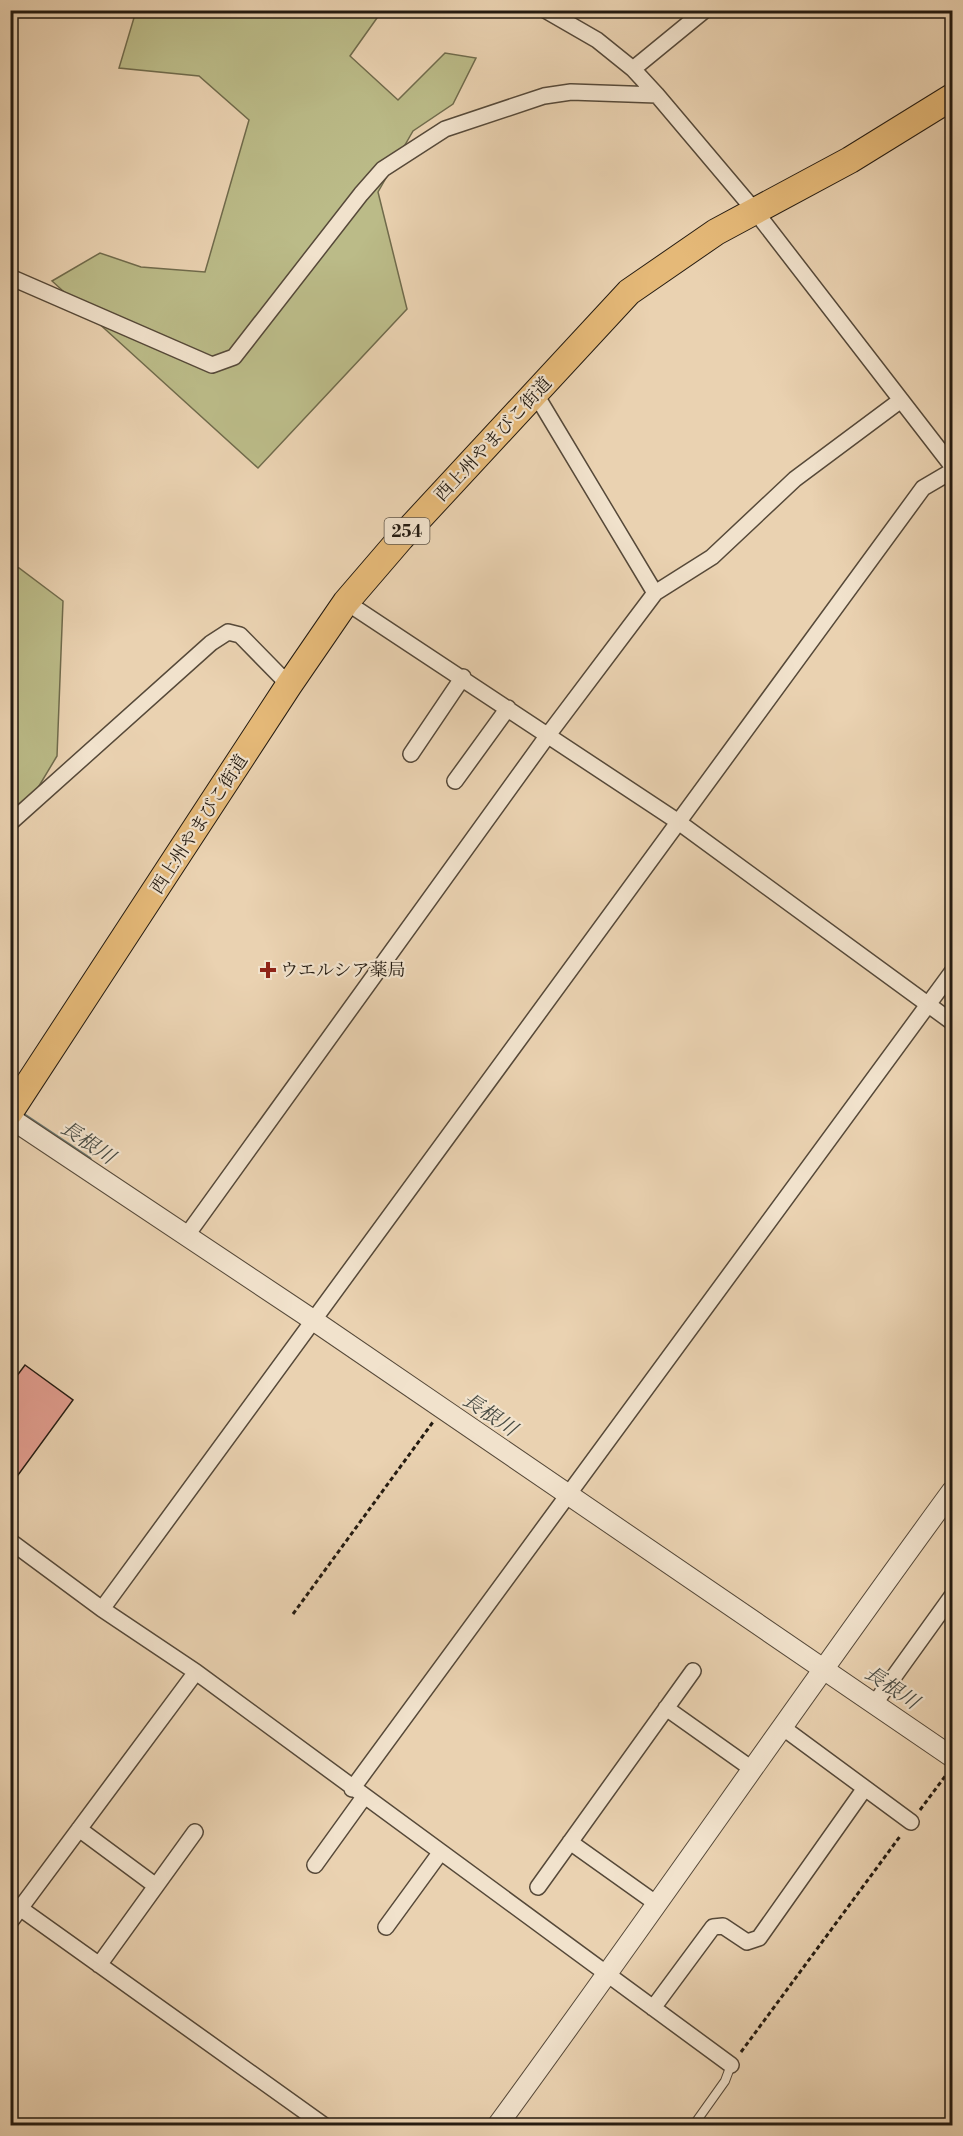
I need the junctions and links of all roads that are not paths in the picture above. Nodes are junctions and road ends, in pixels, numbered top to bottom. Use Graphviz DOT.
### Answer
graph roads {
  1 [pos="545,10"];
  2 [pos="705,10"];
  3 [pos="633,69"];
  4 [pos="657,95"];
  5 [pos="952,98"];
  6 [pos="755,212"];
  7 [pos="10,277"];
  8 [pos="535,393"];
  9 [pos="901,400"];
  10 [pos="950,475"];
  11 [pos="655,594"];
  12 [pos="346,602"];
  13 [pos="463,677"];
  14 [pos="289,685"];
  15 [pos="508,708"];
  16 [pos="548,735"];
  17 [pos="411,754"];
  18 [pos="455,781"];
  19 [pos="677,821"];
  20 [pos="10,823"];
  21 [pos="952,972"];
  22 [pos="929,1004"];
  23 [pos="952,1022"];
  24 [pos="10,1112"];
  25 [pos="10,1118"];
  26 [pos="187,1235"];
  27 [pos="313,1320"];
  28 [pos="952,1491"];
  29 [pos="569,1495"];
  30 [pos="10,1541"];
  31 [pos="952,1596"];
  32 [pos="102,1609"];
  33 [pos="823,1668"];
  34 [pos="693,1671"];
  35 [pos="196,1672"];
  36 [pos="875,1703"];
  37 [pos="666,1708"];
  38 [pos="782,1727"];
  39 [pos="952,1757"];
  40 [pos="752,1769"];
  41 [pos="865,1788"];
  42 [pos="358,1793"];
  43 [pos="911,1822"];
  44 [pos="79,1829"];
  45 [pos="195,1832"];
  46 [pos="570,1842"];
  47 [pos="440,1853"];
  48 [pos="315,1865"];
  49 [pos="156,1886"];
  50 [pos="538,1887"];
  51 [pos="16,1904"];
  52 [pos="657,1904"];
  53 [pos="10,1922"];
  54 [pos="386,1927"];
  55 [pos="99,1965"];
  56 [pos="607,1976"];
  57 [pos="653,2008"];
  58 [pos="731,2065"];
  59 [pos="325,2126"];
  60 [pos="497,2126"];
  61 [pos="693,2126"];
  1 -- 3 [label="street"];
  2 -- 3 [label="street"];
  3 -- 4 [label="street"];
  4 -- 6 [label="street"];
  4 -- 7 [label="street"];
  5 -- 6 [label="highway, 西上州やまびこ街道 / 254"];
  6 -- 8 [label="highway, 西上州やまびこ街道 / 254"];
  6 -- 9 [label="street"];
  8 -- 11 [label="street"];
  8 -- 12 [label="highway, 西上州やまびこ街道 / 254"];
  9 -- 10 [label="street"];
  9 -- 11 [label="street"];
  10 -- 19 [label="street"];
  11 -- 16 [label="street"];
  12 -- 13 [label="street"];
  12 -- 14 [label="highway, 西上州やまびこ街道 / 254"];
  13 -- 15 [label="street"];
  13 -- 17 [label="street"];
  14 -- 20 [label="street"];
  14 -- 24 [label="highway, 西上州やまびこ街道 / 254"];
  15 -- 16 [label="street"];
  15 -- 18 [label="street"];
  16 -- 19 [label="street"];
  16 -- 26 [label="street"];
  19 -- 22 [label="street"];
  19 -- 27 [label="street"];
  21 -- 22 [label="street"];
  22 -- 23 [label="street"];
  22 -- 29 [label="street"];
  25 -- 26 [label="street"];
  26 -- 27 [label="street"];
  27 -- 29 [label="street"];
  27 -- 32 [label="street"];
  28 -- 33 [label="street"];
  29 -- 33 [label="street"];
  29 -- 42 [label="street"];
  30 -- 32 [label="street"];
  31 -- 36 [label="street"];
  32 -- 35 [label="street"];
  33 -- 36 [label="street"];
  33 -- 38 [label="street"];
  34 -- 37 [label="street"];
  35 -- 42 [label="street"];
  35 -- 44 [label="street"];
  36 -- 39 [label="street"];
  37 -- 40 [label="street"];
  37 -- 46 [label="street"];
  38 -- 40 [label="street"];
  38 -- 41 [label="street"];
  40 -- 52 [label="street"];
  41 -- 43 [label="street"];
  41 -- 57 [label="street"];
  42 -- 47 [label="street"];
  42 -- 48 [label="street"];
  44 -- 49 [label="street"];
  44 -- 51 [label="street"];
  45 -- 49 [label="street"];
  46 -- 50 [label="street"];
  46 -- 52 [label="street"];
  47 -- 54 [label="street"];
  47 -- 56 [label="street"];
  49 -- 55 [label="street"];
  51 -- 53 [label="street"];
  51 -- 55 [label="street"];
  52 -- 56 [label="street"];
  55 -- 59 [label="street"];
  56 -- 57 [label="street"];
  56 -- 60 [label="street"];
  57 -- 58 [label="street"];
  58 -- 61 [label="lane"];
}
